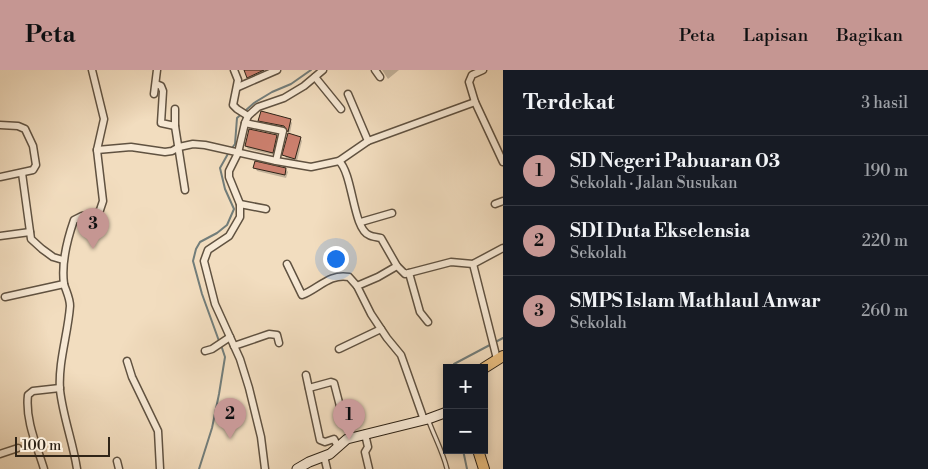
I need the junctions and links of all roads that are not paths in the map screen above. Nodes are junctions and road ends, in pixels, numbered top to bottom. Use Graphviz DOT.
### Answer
graph roads {
  1 [pos="92,70"];
  2 [pos="157,70"];
  3 [pos="234,70"];
  4 [pos="323,70"];
  5 [pos="375,70"];
  6 [pos="483,70"];
  7 [pos="273,71"];
  8 [pos="315,77"];
  9 [pos="380,77"];
  10 [pos="156,84"];
  11 [pos="238,88"];
  12 [pos="154,94"];
  13 [pos="348,94"];
  14 [pos="475,102"];
  15 [pos="175,109"];
  16 [pos="341,109"];
  17 [pos="246,116"];
  18 [pos="245,123"];
  19 [pos="0,125"];
  20 [pos="175,126"];
  21 [pos="368,141"];
  22 [pos="180,146"];
  23 [pos="98,150"];
  24 [pos="234,152"];
  25 [pos="501,152"];
  26 [pos="276,161"];
  27 [pos="339,161"];
  28 [pos="503,162"];
  29 [pos="22,173"];
  30 [pos="0,177"];
  31 [pos="185,190"];
  32 [pos="503,201"];
  33 [pos="240,204"];
  34 [pos="495,204"];
  35 [pos="266,209"];
  36 [pos="392,213"];
  37 [pos="361,222"];
  38 [pos="30,232"];
  39 [pos="0,236"];
  40 [pos="503,248"];
  41 [pos="63,260"];
  42 [pos="287,264"];
  43 [pos="473,264"];
  44 [pos="397,266"];
  45 [pos="408,273"];
  46 [pos="64,284"];
  47 [pos="357,286"];
  48 [pos="5,297"];
  49 [pos="428,322"];
  50 [pos="382,329"];
  51 [pos="228,339"];
  52 [pos="279,343"];
  53 [pos="234,346"];
  54 [pos="339,349"];
  55 [pos="205,351"];
  56 [pos="498,355"];
  57 [pos="126,361"];
  58 [pos="488,364"];
  59 [pos="306,375"];
  60 [pos="60,388"];
  61 [pos="309,388"];
  62 [pos="443,413"];
  63 [pos="342,414"];
  64 [pos="426,419"];
  65 [pos="365,434"];
  66 [pos="338,447"];
  67 [pos="18,448"];
  68 [pos="0,454"];
  69 [pos="479,454"];
  70 [pos="324,456"];
  71 [pos="117,461"];
  72 [pos="44,469"];
  73 [pos="76,469"];
  74 [pos="119,469"];
  75 [pos="160,469"];
  76 [pos="266,469"];
  77 [pos="297,469"];
  78 [pos="327,469"];
  79 [pos="369,469"];
  80 [pos="447,469"];
  81 [pos="484,469"];
  1 -- 23 [label="street"];
  2 -- 10 [label="street"];
  3 -- 11 [label="street"];
  4 -- 8 [label="street"];
  5 -- 9 [label="street"];
  6 -- 14 [label="street"];
  7 -- 11 [label="street"];
  8 -- 16 [label="street"];
  8 -- 17 [label="street"];
  10 -- 12 [label="street"];
  10 -- 20 [label="street"];
  11 -- 17 [label="street"];
  13 -- 21 [label="street"];
  14 -- 21 [label="street"];
  14 -- 25 [label="street"];
  15 -- 20 [label="street"];
  17 -- 18 [label="street"];
  18 -- 24 [label="street"];
  18 -- 26 [label="street"];
  19 -- 29 [label="street"];
  20 -- 22 [label="street"];
  21 -- 27 [label="street"];
  22 -- 23 [label="street"];
  22 -- 24 [label="street"];
  22 -- 31 [label="street"];
  23 -- 41 [label="street"];
  24 -- 26 [label="street"];
  24 -- 33 [label="street"];
  25 -- 28 [label="street"];
  26 -- 27 [label="street"];
  27 -- 37 [label="street"];
  29 -- 30 [label="street"];
  29 -- 38 [label="street"];
  32 -- 34 [label="street"];
  33 -- 35 [label="street"];
  33 -- 51 [label="street"];
  36 -- 37 [label="street"];
  37 -- 44 [label="street"];
  38 -- 39 [label="street"];
  38 -- 41 [label="street"];
  40 -- 43 [label="street"];
  41 -- 46 [label="street"];
  42 -- 47 [label="street"];
  43 -- 45 [label="street"];
  43 -- 56 [label="street"];
  44 -- 45 [label="street"];
  44 -- 47 [label="street"];
  45 -- 49 [label="street"];
  46 -- 48 [label="street"];
  46 -- 60 [label="street"];
  47 -- 50 [label="street"];
  50 -- 54 [label="street"];
  50 -- 64 [label="street"];
  51 -- 53 [label="street"];
  51 -- 55 [label="street"];
  52 -- 53 [label="street"];
  53 -- 76 [label="street"];
  56 -- 58 [label="main road"];
  57 -- 75 [label="street"];
  59 -- 61 [label="street"];
  60 -- 72 [label="street"];
  60 -- 73 [label="street"];
  61 -- 63 [label="street"];
  61 -- 66 [label="street"];
  62 -- 64 [label="street"];
  64 -- 65 [label="street"];
  64 -- 80 [label="lane"];
  65 -- 66 [label="street"];
  65 -- 79 [label="street"];
  66 -- 70 [label="street"];
  67 -- 68 [label="street"];
  69 -- 81 [label="main road"];
  70 -- 77 [label="street"];
  70 -- 78 [label="street"];
  71 -- 74 [label="street"];
}
